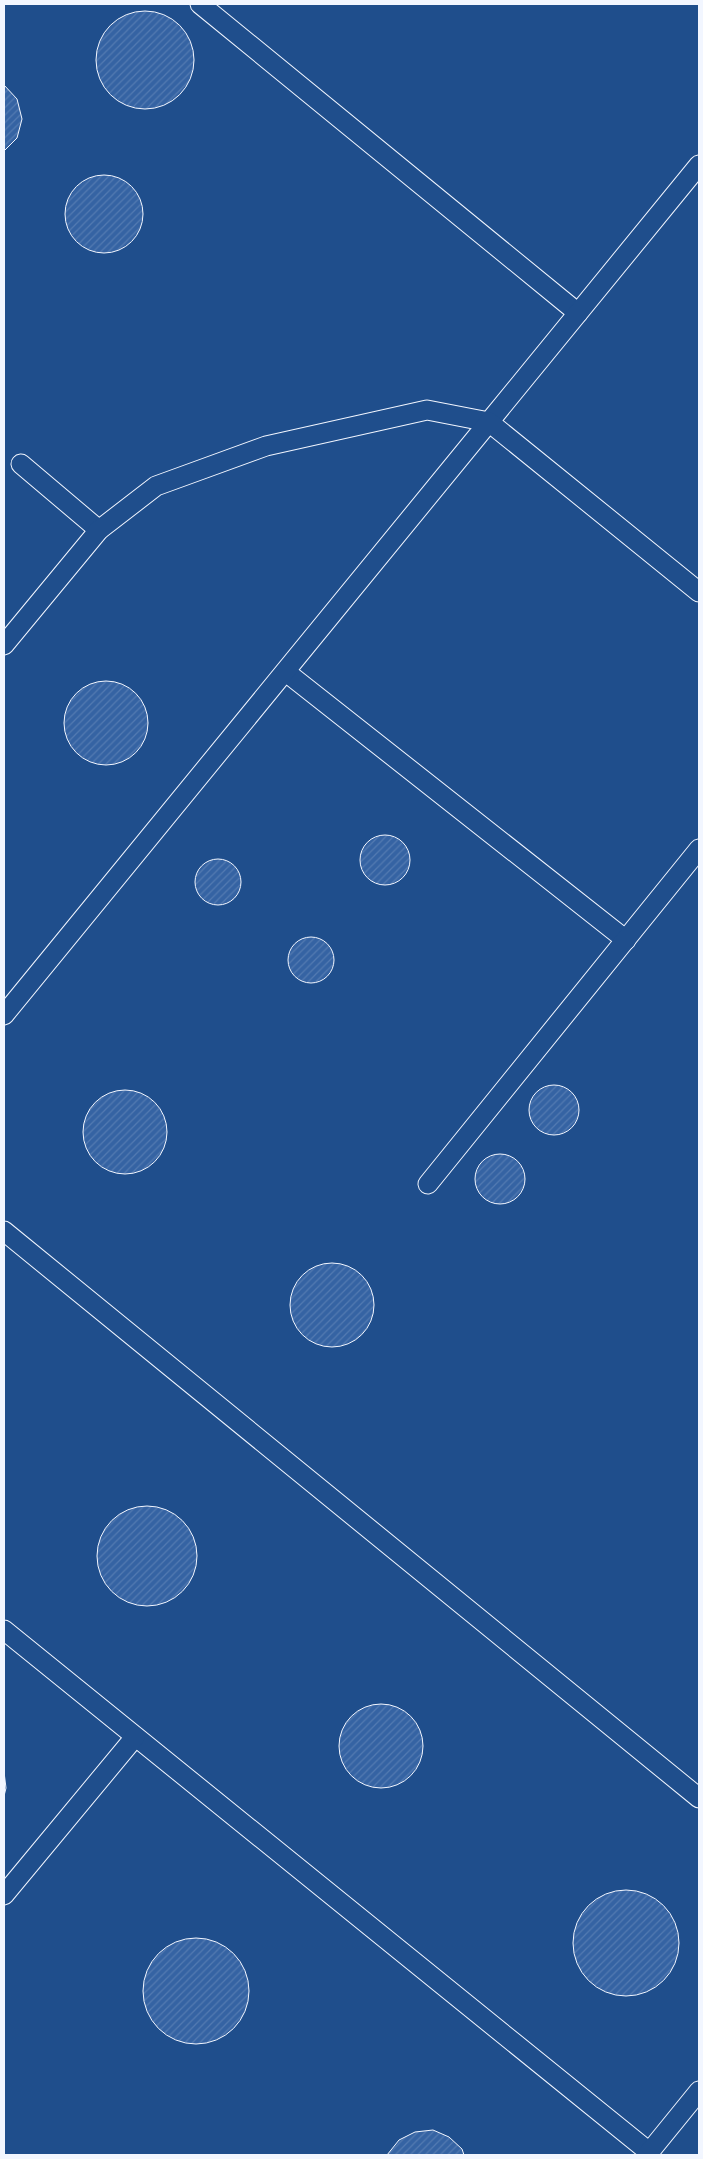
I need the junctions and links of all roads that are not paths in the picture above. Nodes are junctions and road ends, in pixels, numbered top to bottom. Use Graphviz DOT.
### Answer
graph roads {
  1 [pos="200,4"];
  2 [pos="699,165"];
  3 [pos="578,313"];
  4 [pos="489,422"];
  5 [pos="21,464"];
  6 [pos="98,530"];
  7 [pos="699,592"];
  8 [pos="4,645"];
  9 [pos="286,672"];
  10 [pos="699,849"];
  11 [pos="626,940"];
  12 [pos="4,1015"];
  13 [pos="428,1184"];
  14 [pos="4,1231"];
  15 [pos="4,1630"];
  16 [pos="135,1737"];
  17 [pos="699,1798"];
  18 [pos="4,1895"];
  19 [pos="699,2091"];
  20 [pos="648,2154"];
  1 -- 3 [label="lane"];
  2 -- 3 [label="lane"];
  3 -- 4 [label="lane"];
  4 -- 6 [label="lane"];
  4 -- 7 [label="lane"];
  4 -- 9 [label="lane"];
  5 -- 6 [label="lane"];
  6 -- 8 [label="lane"];
  9 -- 11 [label="lane"];
  9 -- 12 [label="lane"];
  10 -- 11 [label="lane"];
  11 -- 13 [label="lane"];
  14 -- 17 [label="lane"];
  15 -- 16 [label="lane"];
  16 -- 18 [label="lane"];
  16 -- 20 [label="lane"];
  19 -- 20 [label="lane"];
}
